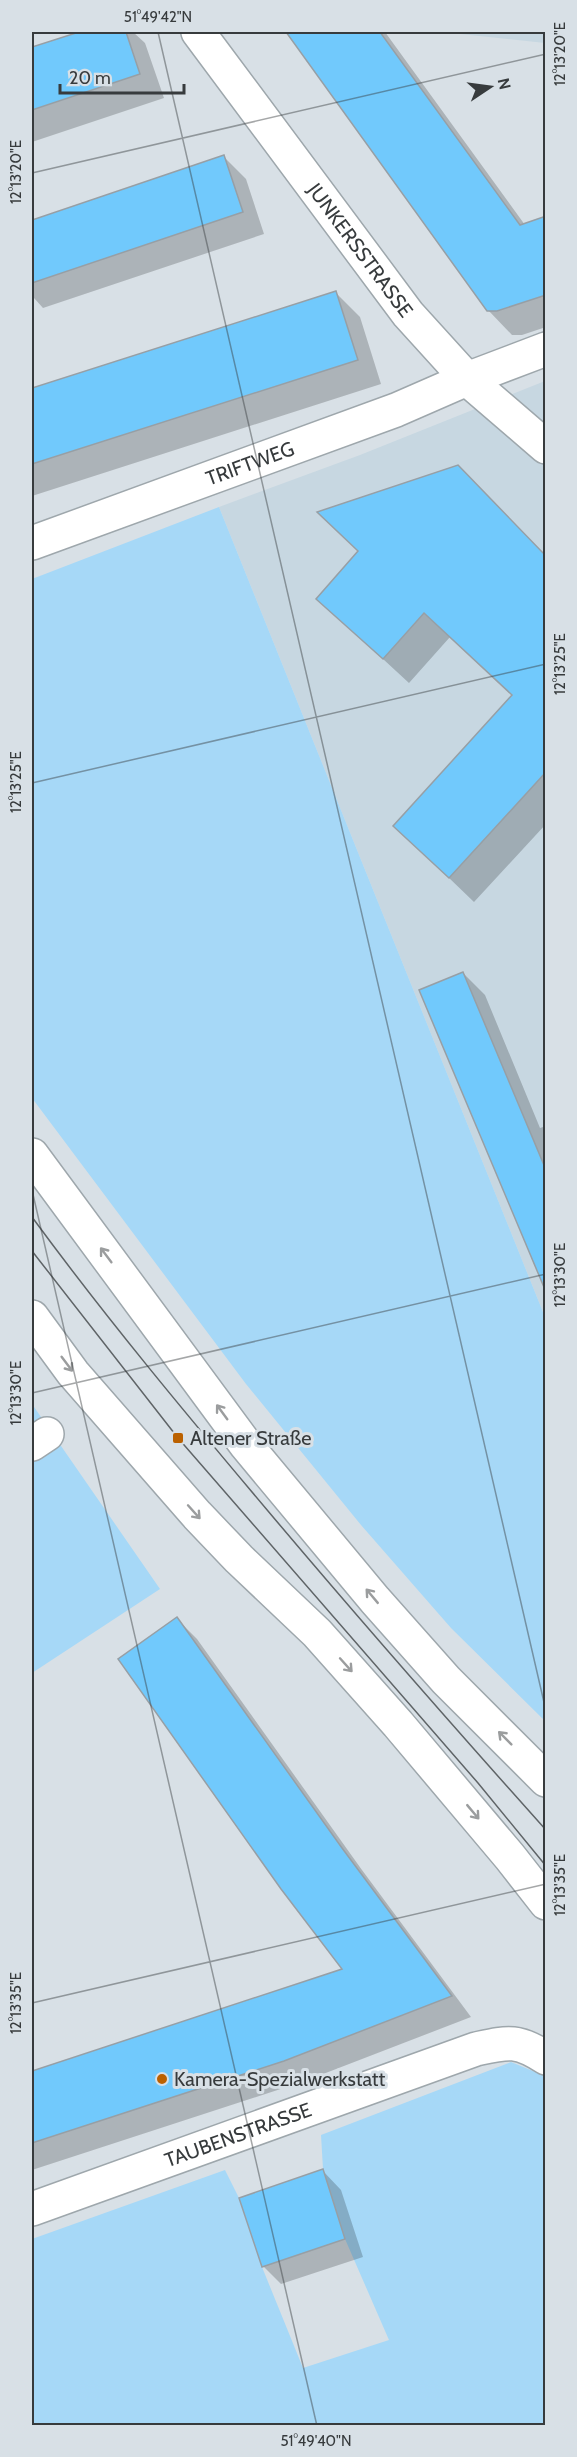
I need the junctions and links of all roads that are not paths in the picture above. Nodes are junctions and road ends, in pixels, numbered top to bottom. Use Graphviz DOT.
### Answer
graph roads {
  1 [pos="198,32"];
  2 [pos="546,349"];
  3 [pos="467,379"];
  4 [pos="546,447"];
  5 [pos="32,543"];
  6 [pos="32,1155"];
  7 [pos="32,1317"];
  8 [pos="546,1780"];
  9 [pos="546,1903"];
  10 [pos="546,2058"];
  11 [pos="32,2209"];
  1 -- 3 [label="street, JUNKERSSTRASSE"];
  2 -- 3 [label="street, TRIFTWEG"];
  3 -- 4 [label="street, JUNKERSSTRASSE"];
  3 -- 5 [label="street, TRIFTWEG"];
  8 -- 6 [label="street, one-way"];
  7 -- 9 [label="street, one-way"];
  10 -- 11 [label="street, TAUBENSTRASSE"];
}
